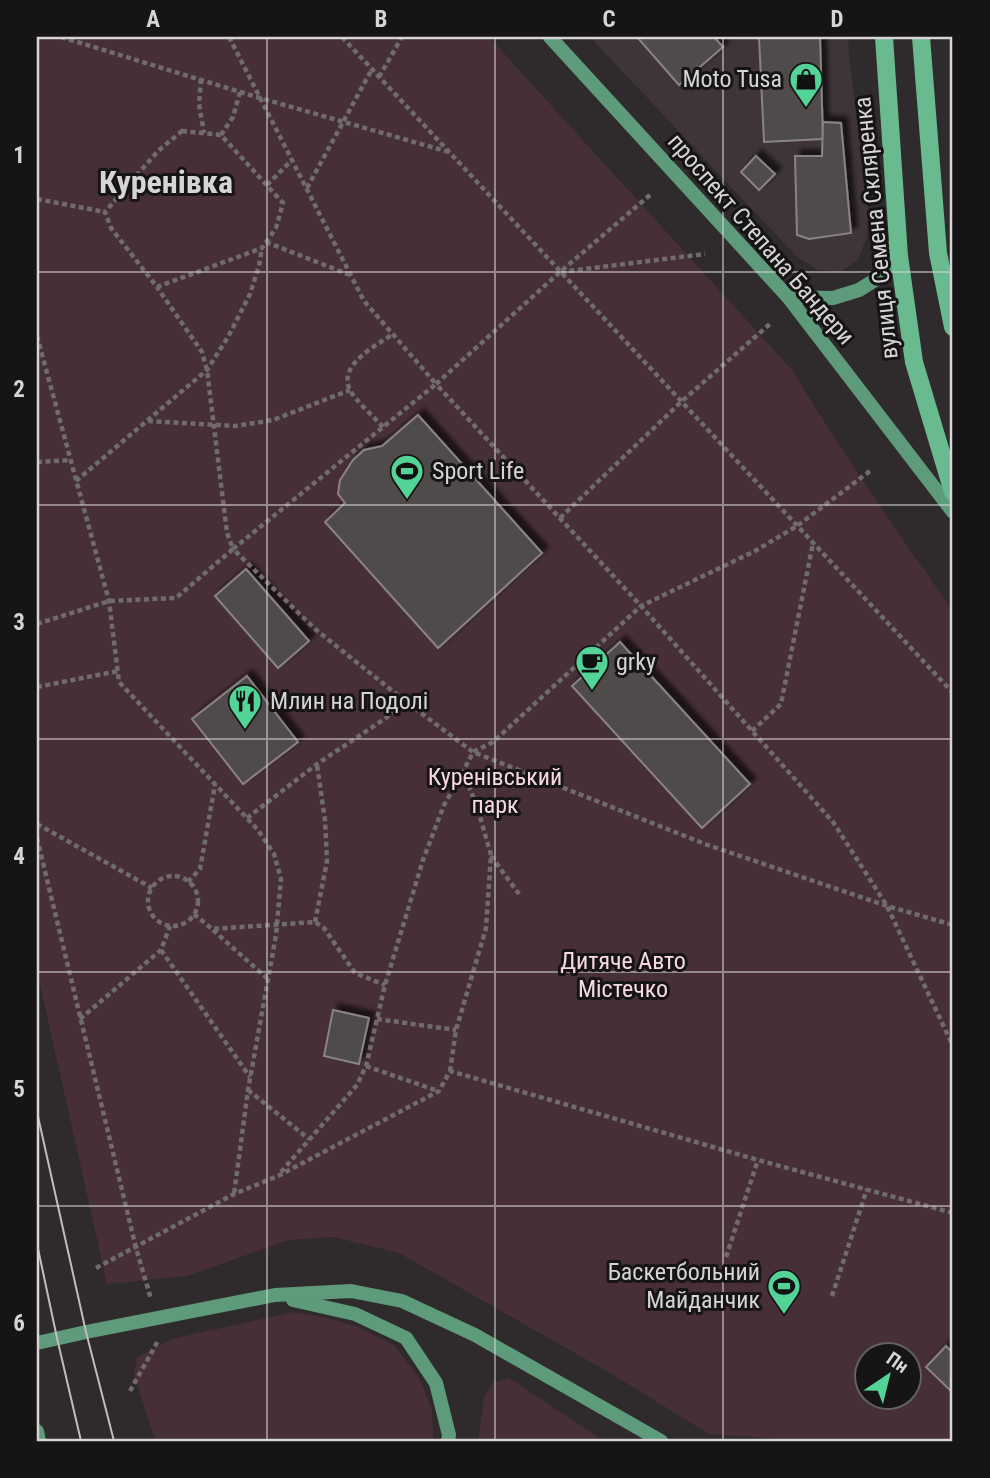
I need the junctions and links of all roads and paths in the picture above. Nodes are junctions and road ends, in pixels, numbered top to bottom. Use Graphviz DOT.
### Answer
graph roads {
  1 [pos="61,37"];
  2 [pos="229,37"];
  3 [pos="342,37"];
  4 [pos="401,37"];
  5 [pos="550,37"];
  6 [pos="884,37"];
  7 [pos="921,37"];
  8 [pos="372,69"];
  9 [pos="379,77"];
  10 [pos="201,79"];
  11 [pos="240,92"];
  12 [pos="260,98"];
  13 [pos="343,122"];
  14 [pos="204,133"];
  15 [pos="221,135"];
  16 [pos="449,152"];
  17 [pos="292,160"];
  18 [pos="267,185"];
  19 [pos="306,188"];
  20 [pos="650,195"];
  21 [pos="37,199"];
  22 [pos="105,212"];
  23 [pos="898,239"];
  24 [pos="266,242"];
  25 [pos="262,248"];
  26 [pos="705,254"];
  27 [pos="560,272"];
  28 [pos="351,276"];
  29 [pos="157,287"];
  30 [pos="788,297"];
  31 [pos="771,323"];
  32 [pos="953,327"];
  33 [pos="393,334"];
  34 [pos="37,336"];
  35 [pos="207,370"];
  36 [pos="436,384"];
  37 [pos="350,390"];
  38 [pos="681,401"];
  39 [pos="147,421"];
  40 [pos="214,424"];
  41 [pos="383,427"];
  42 [pos="71,460"];
  43 [pos="37,462"];
  44 [pos="870,471"];
  45 [pos="76,481"];
  46 [pos="953,492"];
  47 [pos="953,512"];
  48 [pos="559,518"];
  49 [pos="797,526"];
  50 [pos="813,543"];
  51 [pos="233,549"];
  52 [pos="109,601"];
  53 [pos="641,606"];
  54 [pos="37,624"];
  55 [pos="118,671"];
  56 [pos="37,687"];
  57 [pos="953,693"];
  58 [pos="405,701"];
  59 [pos="752,731"];
  60 [pos="473,752"];
  61 [pos="317,764"];
  62 [pos="463,772"];
  63 [pos="215,784"];
  64 [pos="247,818"];
  65 [pos="37,824"];
  66 [pos="37,838"];
  67 [pos="491,855"];
  68 [pos="188,882"];
  69 [pos="152,888"];
  70 [pos="519,894"];
  71 [pos="887,906"];
  72 [pos="194,914"];
  73 [pos="315,922"];
  74 [pos="277,924"];
  75 [pos="953,925"];
  76 [pos="170,926"];
  77 [pos="212,929"];
  78 [pos="161,950"];
  79 [pos="269,980"];
  80 [pos="385,985"];
  81 [pos="80,1019"];
  82 [pos="377,1019"];
  83 [pos="456,1030"];
  84 [pos="953,1045"];
  85 [pos="366,1066"];
  86 [pos="450,1071"];
  87 [pos="250,1077"];
  88 [pos="248,1090"];
  89 [pos="439,1091"];
  90 [pos="309,1139"];
  91 [pos="758,1160"];
  92 [pos="278,1175"];
  93 [pos="867,1189"];
  94 [pos="234,1194"];
  95 [pos="953,1213"];
  96 [pos="136,1248"];
  97 [pos="726,1257"];
  98 [pos="96,1268"];
  99 [pos="275,1295"];
  100 [pos="832,1296"];
  101 [pos="156,1318"];
  102 [pos="37,1343"];
  103 [pos="130,1391"];
  104 [pos="37,1431"];
  105 [pos="39,1441"];
  106 [pos="448,1441"];
  107 [pos="661,1441"];
  1 -- 10 [label="path"];
  2 -- 12 [label="path"];
  3 -- 8 [label="path"];
  4 -- 9 [label="path"];
  5 -- 30 [label="main road, проспект Степана Бандери"];
  6 -- 23 [label="main road, вулиця Семена Скляренка"];
  7 -- 32 [label="main road"];
  8 -- 9 [label="path"];
  8 -- 13 [label="path"];
  9 -- 16 [label="path"];
  10 -- 11 [label="path"];
  10 -- 14 [label="path"];
  11 -- 12 [label="path"];
  11 -- 15 [label="path"];
  12 -- 13 [label="path"];
  12 -- 17 [label="path"];
  13 -- 16 [label="path"];
  13 -- 19 [label="path"];
  14 -- 15 [label="path"];
  14 -- 22 [label="path"];
  15 -- 18 [label="path"];
  16 -- 27 [label="path"];
  17 -- 18 [label="path"];
  17 -- 19 [label="path"];
  18 -- 24 [label="path"];
  19 -- 28 [label="path"];
  20 -- 27 [label="path"];
  21 -- 22 [label="path"];
  22 -- 29 [label="path"];
  23 -- 30 [label="main road"];
  23 -- 46 [label="main road, вулиця Семена Скляренка"];
  24 -- 25 [label="path"];
  24 -- 28 [label="path"];
  25 -- 29 [label="path"];
  25 -- 35 [label="path"];
  26 -- 27 [label="path"];
  27 -- 36 [label="path"];
  27 -- 38 [label="path"];
  28 -- 33 [label="path"];
  29 -- 35 [label="path"];
  30 -- 47 [label="main road, проспект Степана Бандери"];
  31 -- 38 [label="path"];
  33 -- 36 [label="path"];
  33 -- 37 [label="path"];
  34 -- 42 [label="path"];
  35 -- 39 [label="path"];
  35 -- 40 [label="path"];
  36 -- 41 [label="path"];
  36 -- 48 [label="path"];
  37 -- 40 [label="path"];
  37 -- 41 [label="path"];
  38 -- 48 [label="path"];
  38 -- 49 [label="path"];
  39 -- 40 [label="path"];
  39 -- 45 [label="path"];
  40 -- 51 [label="path"];
  41 -- 51 [label="path"];
  42 -- 43 [label="path"];
  42 -- 45 [label="path"];
  44 -- 49 [label="path"];
  45 -- 52 [label="path"];
  48 -- 53 [label="path"];
  49 -- 50 [label="path"];
  49 -- 53 [label="path"];
  50 -- 57 [label="path"];
  50 -- 59 [label="path"];
  51 -- 52 [label="path"];
  51 -- 58 [label="path"];
  52 -- 54 [label="path"];
  52 -- 55 [label="path"];
  53 -- 59 [label="path"];
  53 -- 60 [label="path"];
  55 -- 56 [label="path"];
  55 -- 63 [label="path"];
  58 -- 60 [label="path"];
  58 -- 61 [label="path"];
  59 -- 71 [label="path"];
  60 -- 62 [label="path"];
  60 -- 71 [label="path"];
  61 -- 64 [label="path"];
  61 -- 73 [label="path"];
  62 -- 67 [label="path"];
  62 -- 80 [label="path"];
  63 -- 64 [label="path"];
  63 -- 68 [label="path"];
  64 -- 74 [label="path"];
  65 -- 69 [label="path"];
  66 -- 81 [label="path"];
  67 -- 70 [label="path"];
  67 -- 83 [label="path"];
  68 -- 69 [label="path"];
  68 -- 72 [label="path"];
  69 -- 76 [label="path"];
  71 -- 75 [label="path"];
  71 -- 84 [label="path"];
  72 -- 76 [label="path"];
  72 -- 77 [label="path"];
  73 -- 74 [label="path"];
  73 -- 80 [label="path"];
  74 -- 77 [label="path"];
  74 -- 79 [label="path"];
  76 -- 78 [label="path"];
  77 -- 79 [label="path"];
  78 -- 81 [label="path"];
  78 -- 87 [label="path"];
  79 -- 87 [label="path"];
  80 -- 82 [label="path"];
  81 -- 96 [label="path"];
  82 -- 83 [label="path"];
  82 -- 85 [label="path"];
  83 -- 86 [label="path"];
  85 -- 89 [label="path"];
  85 -- 90 [label="path"];
  86 -- 89 [label="path"];
  86 -- 91 [label="path"];
  87 -- 88 [label="path"];
  88 -- 90 [label="path"];
  88 -- 94 [label="path"];
  89 -- 92 [label="path"];
  90 -- 92 [label="path"];
  91 -- 93 [label="path"];
  91 -- 97 [label="path"];
  92 -- 94 [label="path"];
  93 -- 95 [label="path"];
  93 -- 100 [label="path"];
  94 -- 96 [label="path"];
  96 -- 98 [label="path"];
  96 -- 101 [label="path"];
  99 -- 101 [label="main road"];
  99 -- 106 [label="main road"];
  99 -- 107 [label="main road"];
  101 -- 102 [label="main road"];
  101 -- 103 [label="path"];
  104 -- 105 [label="main road"];
}
